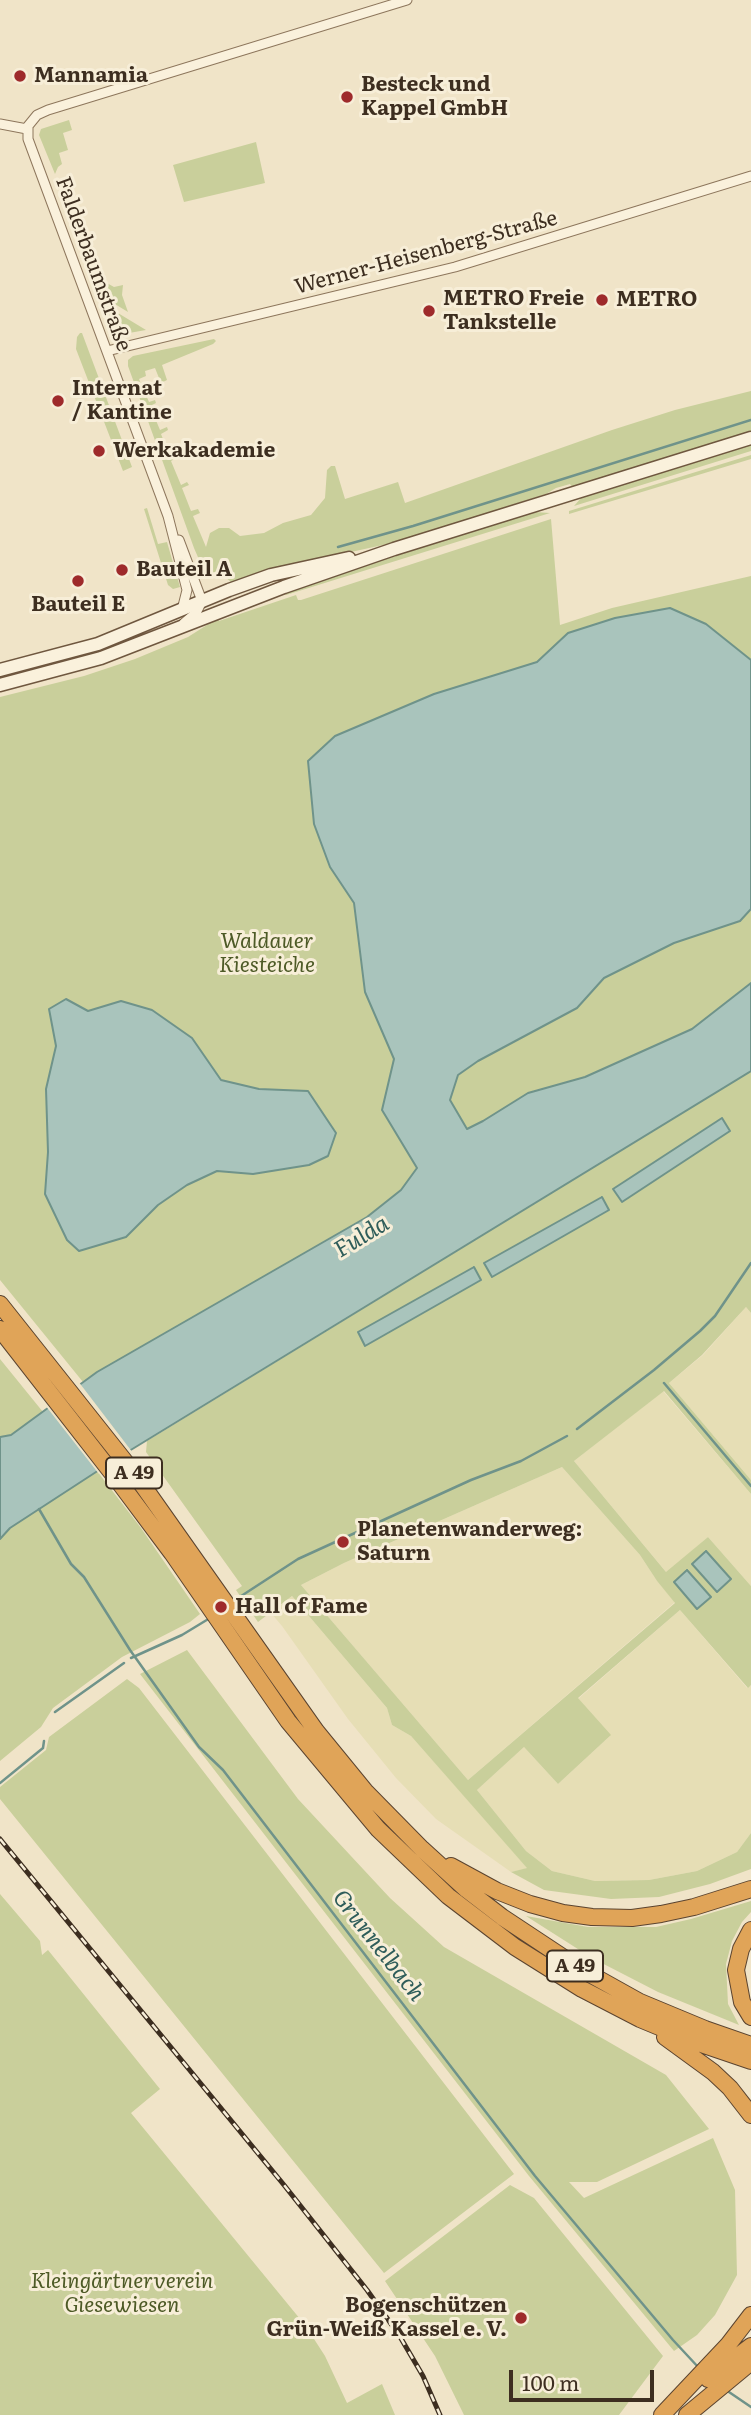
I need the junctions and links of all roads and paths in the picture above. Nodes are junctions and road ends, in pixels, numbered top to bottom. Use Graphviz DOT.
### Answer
graph roads {
  1 [pos="407,0"];
  2 [pos="382,4"];
  3 [pos="0,124"];
  4 [pos="27,129"];
  5 [pos="751,176"];
  6 [pos="107,351"];
  7 [pos="751,438"];
  8 [pos="169,516"];
  9 [pos="394,549"];
  10 [pos="202,601"];
  11 [pos="182,610"];
  12 [pos="174,631"];
  13 [pos="0,670"];
  14 [pos="0,685"];
  15 [pos="0,1304"];
  16 [pos="0,1329"];
  17 [pos="251,1654"];
  18 [pos="422,1849"];
  19 [pos="751,1889"];
  20 [pos="751,1930"];
  21 [pos="751,2017"];
  22 [pos="640,2019"];
  23 [pos="751,2045"];
  24 [pos="751,2061"];
  25 [pos="751,2116"];
  26 [pos="751,2315"];
  27 [pos="751,2346"];
  28 [pos="751,2362"];
  29 [pos="726,2365"];
  30 [pos="694,2393"];
  31 [pos="664,2415"];
  32 [pos="688,2415"];
  1 -- 2 [label="street"];
  2 -- 4 [label="street"];
  3 -- 4 [label="street"];
  4 -- 6 [label="street, Falderbaumstraße"];
  5 -- 6 [label="street, Werner-Heisenberg-Straße"];
  6 -- 8 [label="street, Falderbaumstraße"];
  7 -- 9 [label="main road"];
  8 -- 10 [label="street"];
  8 -- 11 [label="street, Falderbaumstraße"];
  9 -- 10 [label="main road"];
  9 -- 12 [label="main road"];
  10 -- 11 [label="main road"];
  10 -- 12 [label="street"];
  11 -- 13 [label="main road"];
  12 -- 14 [label="main road"];
  15 -- 17 [label="highway, A 49"];
  16 -- 17 [label="highway, A 49"];
  17 -- 18 [label="highway, A 49"];
  17 -- 22 [label="highway, A 49"];
  18 -- 19 [label="highway"];
  18 -- 23 [label="highway, A 49"];
  20 -- 21 [label="highway"];
  22 -- 24 [label="highway, A 49"];
  22 -- 25 [label="highway"];
  26 -- 29 [label="highway"];
  27 -- 29 [label="highway"];
  28 -- 29 [label="highway"];
  29 -- 30 [label="highway"];
  29 -- 30 [label="highway"];
  30 -- 31 [label="highway"];
  30 -- 32 [label="highway"];
}
